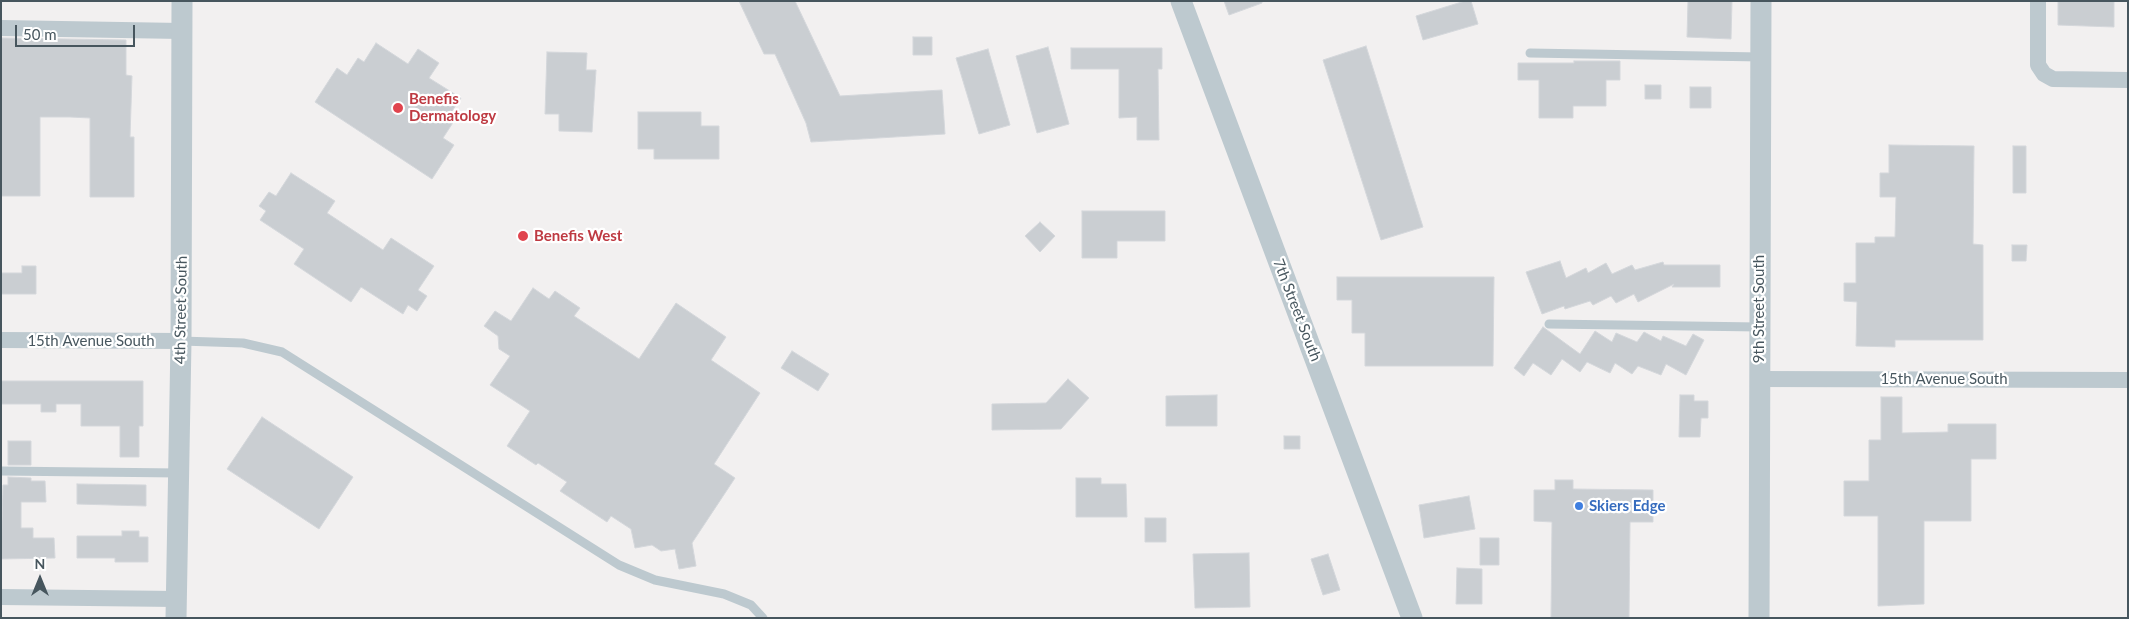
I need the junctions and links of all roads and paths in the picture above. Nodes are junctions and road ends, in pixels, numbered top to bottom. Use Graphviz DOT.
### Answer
graph roads {
  1 [pos="182,1"];
  2 [pos="1181,1"];
  3 [pos="1761,1"];
  4 [pos="2038,1"];
  5 [pos="1,28"];
  6 [pos="182,31"];
  7 [pos="1530,53"];
  8 [pos="1761,57"];
  9 [pos="2128,80"];
  10 [pos="1549,324"];
  11 [pos="1759,327"];
  12 [pos="1,340"];
  13 [pos="181,342"];
  14 [pos="1759,379"];
  15 [pos="2128,380"];
  16 [pos="1,471"];
  17 [pos="178,473"];
  18 [pos="1,597"];
  19 [pos="176,608"];
  20 [pos="763,618"];
  21 [pos="1412,618"];
  22 [pos="1759,618"];
  1 -- 6 [label="street, 4th Street South"];
  2 -- 21 [label="street, 7th Street South"];
  3 -- 8 [label="street, 9th Street South"];
  4 -- 9 [label="street"];
  5 -- 6 [label="street"];
  6 -- 13 [label="street, 4th Street South"];
  7 -- 8 [label="lane"];
  8 -- 11 [label="street, 9th Street South"];
  10 -- 11 [label="lane"];
  11 -- 14 [label="street, 9th Street South"];
  12 -- 13 [label="street, 15th Avenue South"];
  13 -- 17 [label="street, 4th Street South"];
  13 -- 20 [label="lane"];
  14 -- 15 [label="street, 15th Avenue South"];
  14 -- 22 [label="street, 9th Street South"];
  16 -- 17 [label="lane"];
  17 -- 19 [label="street, 4th Street South"];
  18 -- 19 [label="street"];
}
